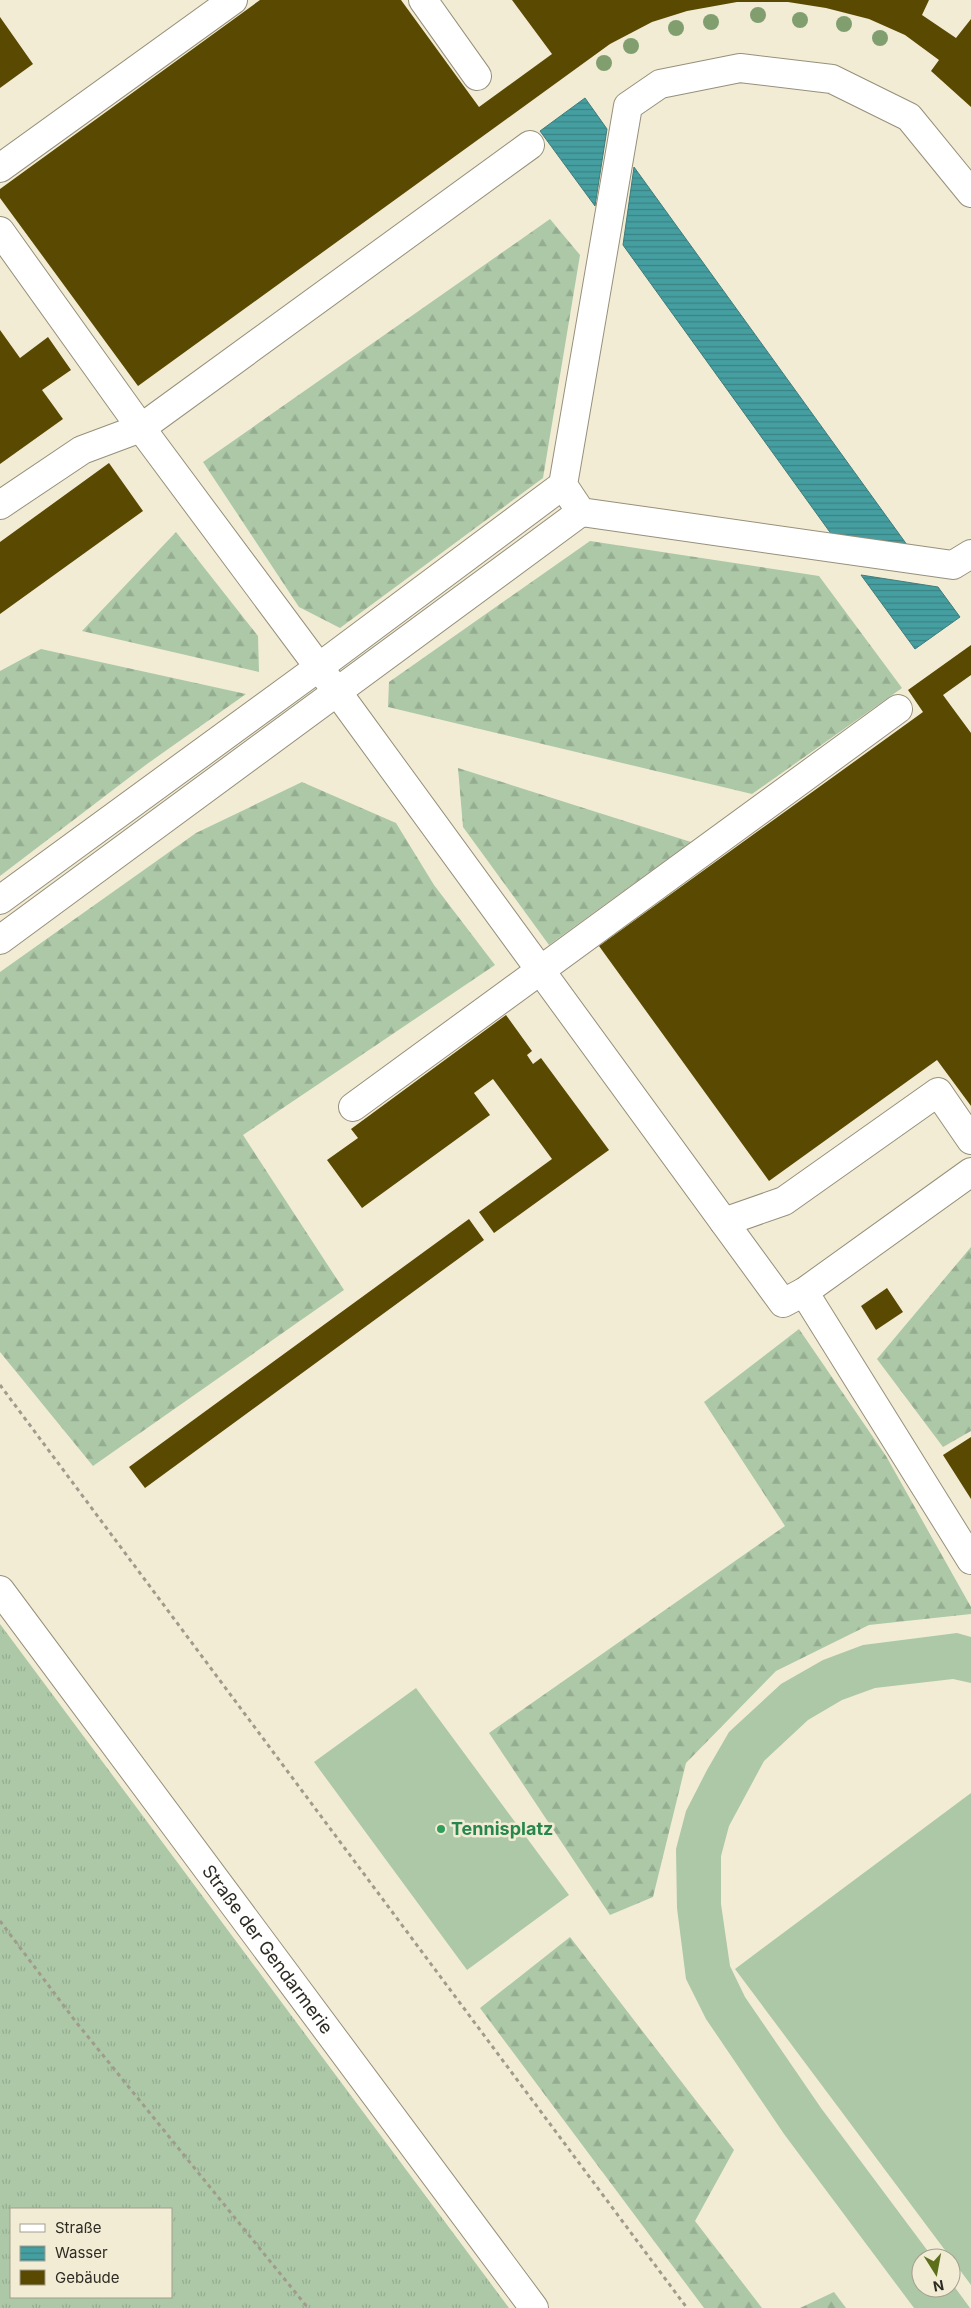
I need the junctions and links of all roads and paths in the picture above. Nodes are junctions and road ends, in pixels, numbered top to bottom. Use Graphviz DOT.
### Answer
graph roads {
  1 [pos="233,0"];
  2 [pos="423,0"];
  3 [pos="476,76"];
  4 [pos="530,145"];
  5 [pos="0,168"];
  6 [pos="971,193"];
  7 [pos="0,231"];
  8 [pos="141,428"];
  9 [pos="563,485"];
  10 [pos="0,505"];
  11 [pos="581,512"];
  12 [pos="971,554"];
  13 [pos="319,667"];
  14 [pos="338,693"];
  15 [pos="898,709"];
  16 [pos="0,900"];
  17 [pos="0,940"];
  18 [pos="541,971"];
  19 [pos="353,1107"];
  20 [pos="971,1140"];
  21 [pos="971,1172"];
  22 [pos="724,1222"];
  23 [pos="804,1292"];
  24 [pos="0,1385"];
  25 [pos="971,1560"];
  26 [pos="0,1590"];
  27 [pos="0,1921"];
  28 [pos="308,2308"];
  29 [pos="534,2308"];
  30 [pos="686,2308"];
  1 -- 5 [label="street"];
  2 -- 3 [label="street"];
  4 -- 8 [label="street"];
  6 -- 9 [label="street"];
  7 -- 8 [label="street"];
  8 -- 10 [label="street"];
  8 -- 13 [label="street"];
  9 -- 11 [label="street"];
  9 -- 13 [label="street"];
  11 -- 12 [label="street"];
  11 -- 14 [label="street"];
  13 -- 14 [label="street"];
  13 -- 16 [label="street"];
  14 -- 17 [label="street"];
  14 -- 18 [label="street"];
  15 -- 18 [label="street"];
  18 -- 19 [label="street"];
  18 -- 22 [label="street"];
  20 -- 22 [label="street"];
  21 -- 23 [label="street"];
  22 -- 23 [label="street"];
  23 -- 25 [label="street"];
  24 -- 30 [label="path"];
  26 -- 29 [label="street, Straße der Gendarmerie"];
  27 -- 28 [label="path"];
}
